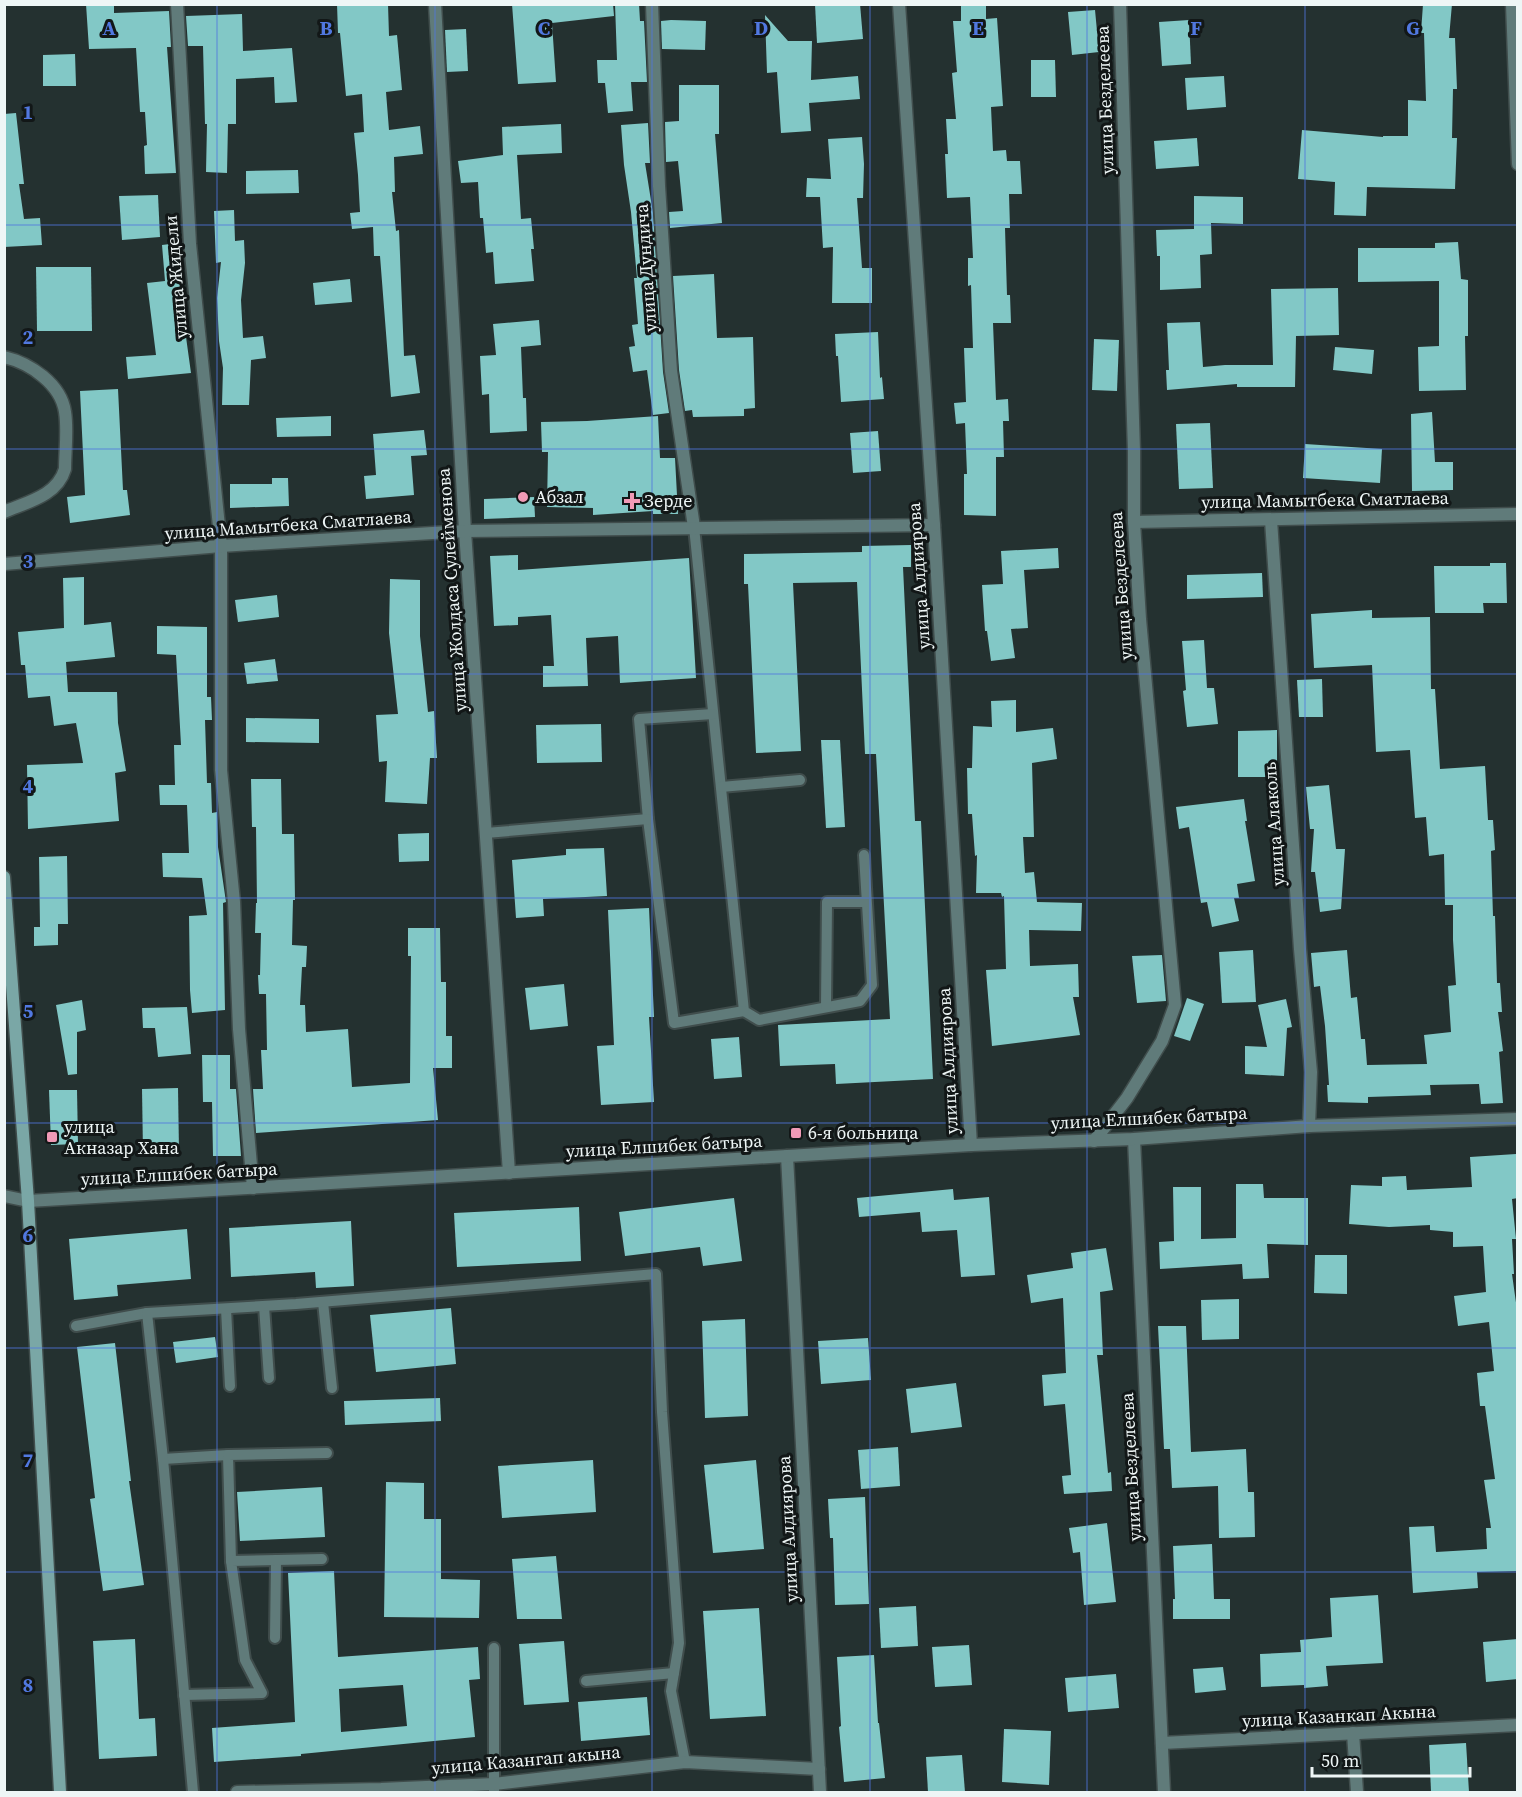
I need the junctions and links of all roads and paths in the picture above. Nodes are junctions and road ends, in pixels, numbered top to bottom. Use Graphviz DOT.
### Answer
graph roads {
  1 [pos="177,4"];
  2 [pos="435,4"];
  3 [pos="652,4"];
  4 [pos="899,4"];
  5 [pos="1120,4"];
  6 [pos="1512,4"];
  7 [pos="1518,164"];
  8 [pos="4,357"];
  9 [pos="4,512"];
  10 [pos="1518,514"];
  11 [pos="1271,520"];
  12 [pos="1134,522"];
  13 [pos="934,525"];
  14 [pos="694,527"];
  15 [pos="465,531"];
  16 [pos="221,546"];
  17 [pos="4,564"];
  18 [pos="713,714"];
  19 [pos="800,780"];
  20 [pos="721,787"];
  21 [pos="648,819"];
  22 [pos="486,833"];
  23 [pos="864,855"];
  24 [pos="4,877"];
  25 [pos="866,902"];
  26 [pos="826,1007"];
  27 [pos="744,1011"];
  28 [pos="1518,1119"];
  29 [pos="1309,1126"];
  30 [pos="1134,1139"];
  31 [pos="1094,1141"];
  32 [pos="971,1145"];
  33 [pos="787,1156"];
  34 [pos="510,1173"];
  35 [pos="253,1188"];
  36 [pos="4,1196"];
  37 [pos="28,1201"];
  38 [pos="323,1302"];
  39 [pos="264,1306"];
  40 [pos="226,1309"];
  41 [pos="147,1313"];
  42 [pos="76,1326"];
  43 [pos="268,1378"];
  44 [pos="230,1386"];
  45 [pos="332,1388"];
  46 [pos="327,1453"];
  47 [pos="228,1455"];
  48 [pos="163,1459"];
  49 [pos="322,1559"];
  50 [pos="276,1560"];
  51 [pos="231,1561"];
  52 [pos="275,1638"];
  53 [pos="494,1648"];
  54 [pos="674,1673"];
  55 [pos="586,1681"];
  56 [pos="184,1695"];
  57 [pos="1518,1725"];
  58 [pos="1353,1733"];
  59 [pos="1162,1743"];
  60 [pos="685,1762"];
  61 [pos="819,1769"];
  62 [pos="494,1788"];
  63 [pos="381,1791"];
  64 [pos="60,1792"];
  65 [pos="193,1792"];
  66 [pos="238,1792"];
  67 [pos="820,1792"];
  68 [pos="1164,1792"];
  69 [pos="1357,1792"];
  1 -- 16 [label="street, улица Жидели"];
  2 -- 15 [label="street, улица Жолдаса Сулейменова"];
  3 -- 14 [label="street, улица Дундича"];
  4 -- 13 [label="street, улица Алдиярова"];
  5 -- 12 [label="street, улица Безделеева"];
  6 -- 7 [label="street"];
  8 -- 9 [label="street"];
  10 -- 11 [label="street, улица Мамытбека Сматлаева"];
  11 -- 12 [label="street, улица Мамытбека Сматлаева"];
  11 -- 29 [label="street, улица Алаколь"];
  12 -- 31 [label="street, улица Безделеева"];
  13 -- 14 [label="street, улица Мамытбека Сматлаева"];
  13 -- 32 [label="street, улица Алдиярова"];
  14 -- 15 [label="street, улица Мамытбека Сматлаева"];
  14 -- 18 [label="lane"];
  15 -- 16 [label="street, улица Мамытбека Сматлаева"];
  15 -- 22 [label="street, улица Жолдаса Сулейменова"];
  16 -- 17 [label="street, улица Мамытбека Сматлаева"];
  16 -- 35 [label="street, улица Жидели"];
  18 -- 20 [label="lane"];
  18 -- 21 [label="lane"];
  19 -- 20 [label="lane"];
  20 -- 27 [label="lane"];
  21 -- 22 [label="lane"];
  21 -- 27 [label="lane"];
  22 -- 34 [label="street, улица Жолдаса Сулейменова"];
  23 -- 25 [label="lane"];
  24 -- 37 [label="main road"];
  25 -- 26 [label="lane"];
  25 -- 26 [label="lane"];
  26 -- 27 [label="lane"];
  28 -- 29 [label="street, улица Елшибек батыра"];
  29 -- 30 [label="street, улица Елшибек батыра"];
  30 -- 31 [label="street, улица Елшибек батыра"];
  30 -- 59 [label="street, улица Безделеева"];
  31 -- 32 [label="street, улица Елшибек батыра"];
  32 -- 33 [label="street, улица Елшибек батыра"];
  33 -- 34 [label="street, улица Елшибек батыра"];
  33 -- 61 [label="street, улица Алдиярова"];
  34 -- 35 [label="street, улица Елшибек батыра"];
  35 -- 37 [label="street, улица Елшибек батыра"];
  36 -- 37 [label="street, улица Елшибек батыра"];
  37 -- 64 [label="main road"];
  38 -- 39 [label="lane"];
  38 -- 45 [label="lane"];
  38 -- 54 [label="lane"];
  39 -- 40 [label="lane"];
  39 -- 43 [label="lane"];
  40 -- 41 [label="lane"];
  40 -- 44 [label="lane"];
  41 -- 42 [label="lane"];
  41 -- 48 [label="lane"];
  46 -- 47 [label="lane"];
  47 -- 48 [label="lane"];
  47 -- 51 [label="lane"];
  48 -- 56 [label="lane"];
  49 -- 50 [label="lane"];
  50 -- 51 [label="lane"];
  50 -- 52 [label="lane"];
  51 -- 56 [label="lane"];
  53 -- 62 [label="lane"];
  54 -- 55 [label="lane"];
  54 -- 60 [label="lane"];
  56 -- 65 [label="lane"];
  57 -- 58 [label="street, улица Казанкап Акына"];
  58 -- 59 [label="street, улица Казанкап Акына"];
  58 -- 69 [label="street"];
  59 -- 68 [label="street, улица Безделеева"];
  60 -- 61 [label="street, улица Казангап акына"];
  60 -- 62 [label="street, улица Казангап акына"];
  61 -- 67 [label="street, улица Алдиярова"];
  62 -- 63 [label="street, улица Казангап акына"];
  63 -- 66 [label="street, улица Казангап акына"];
}
